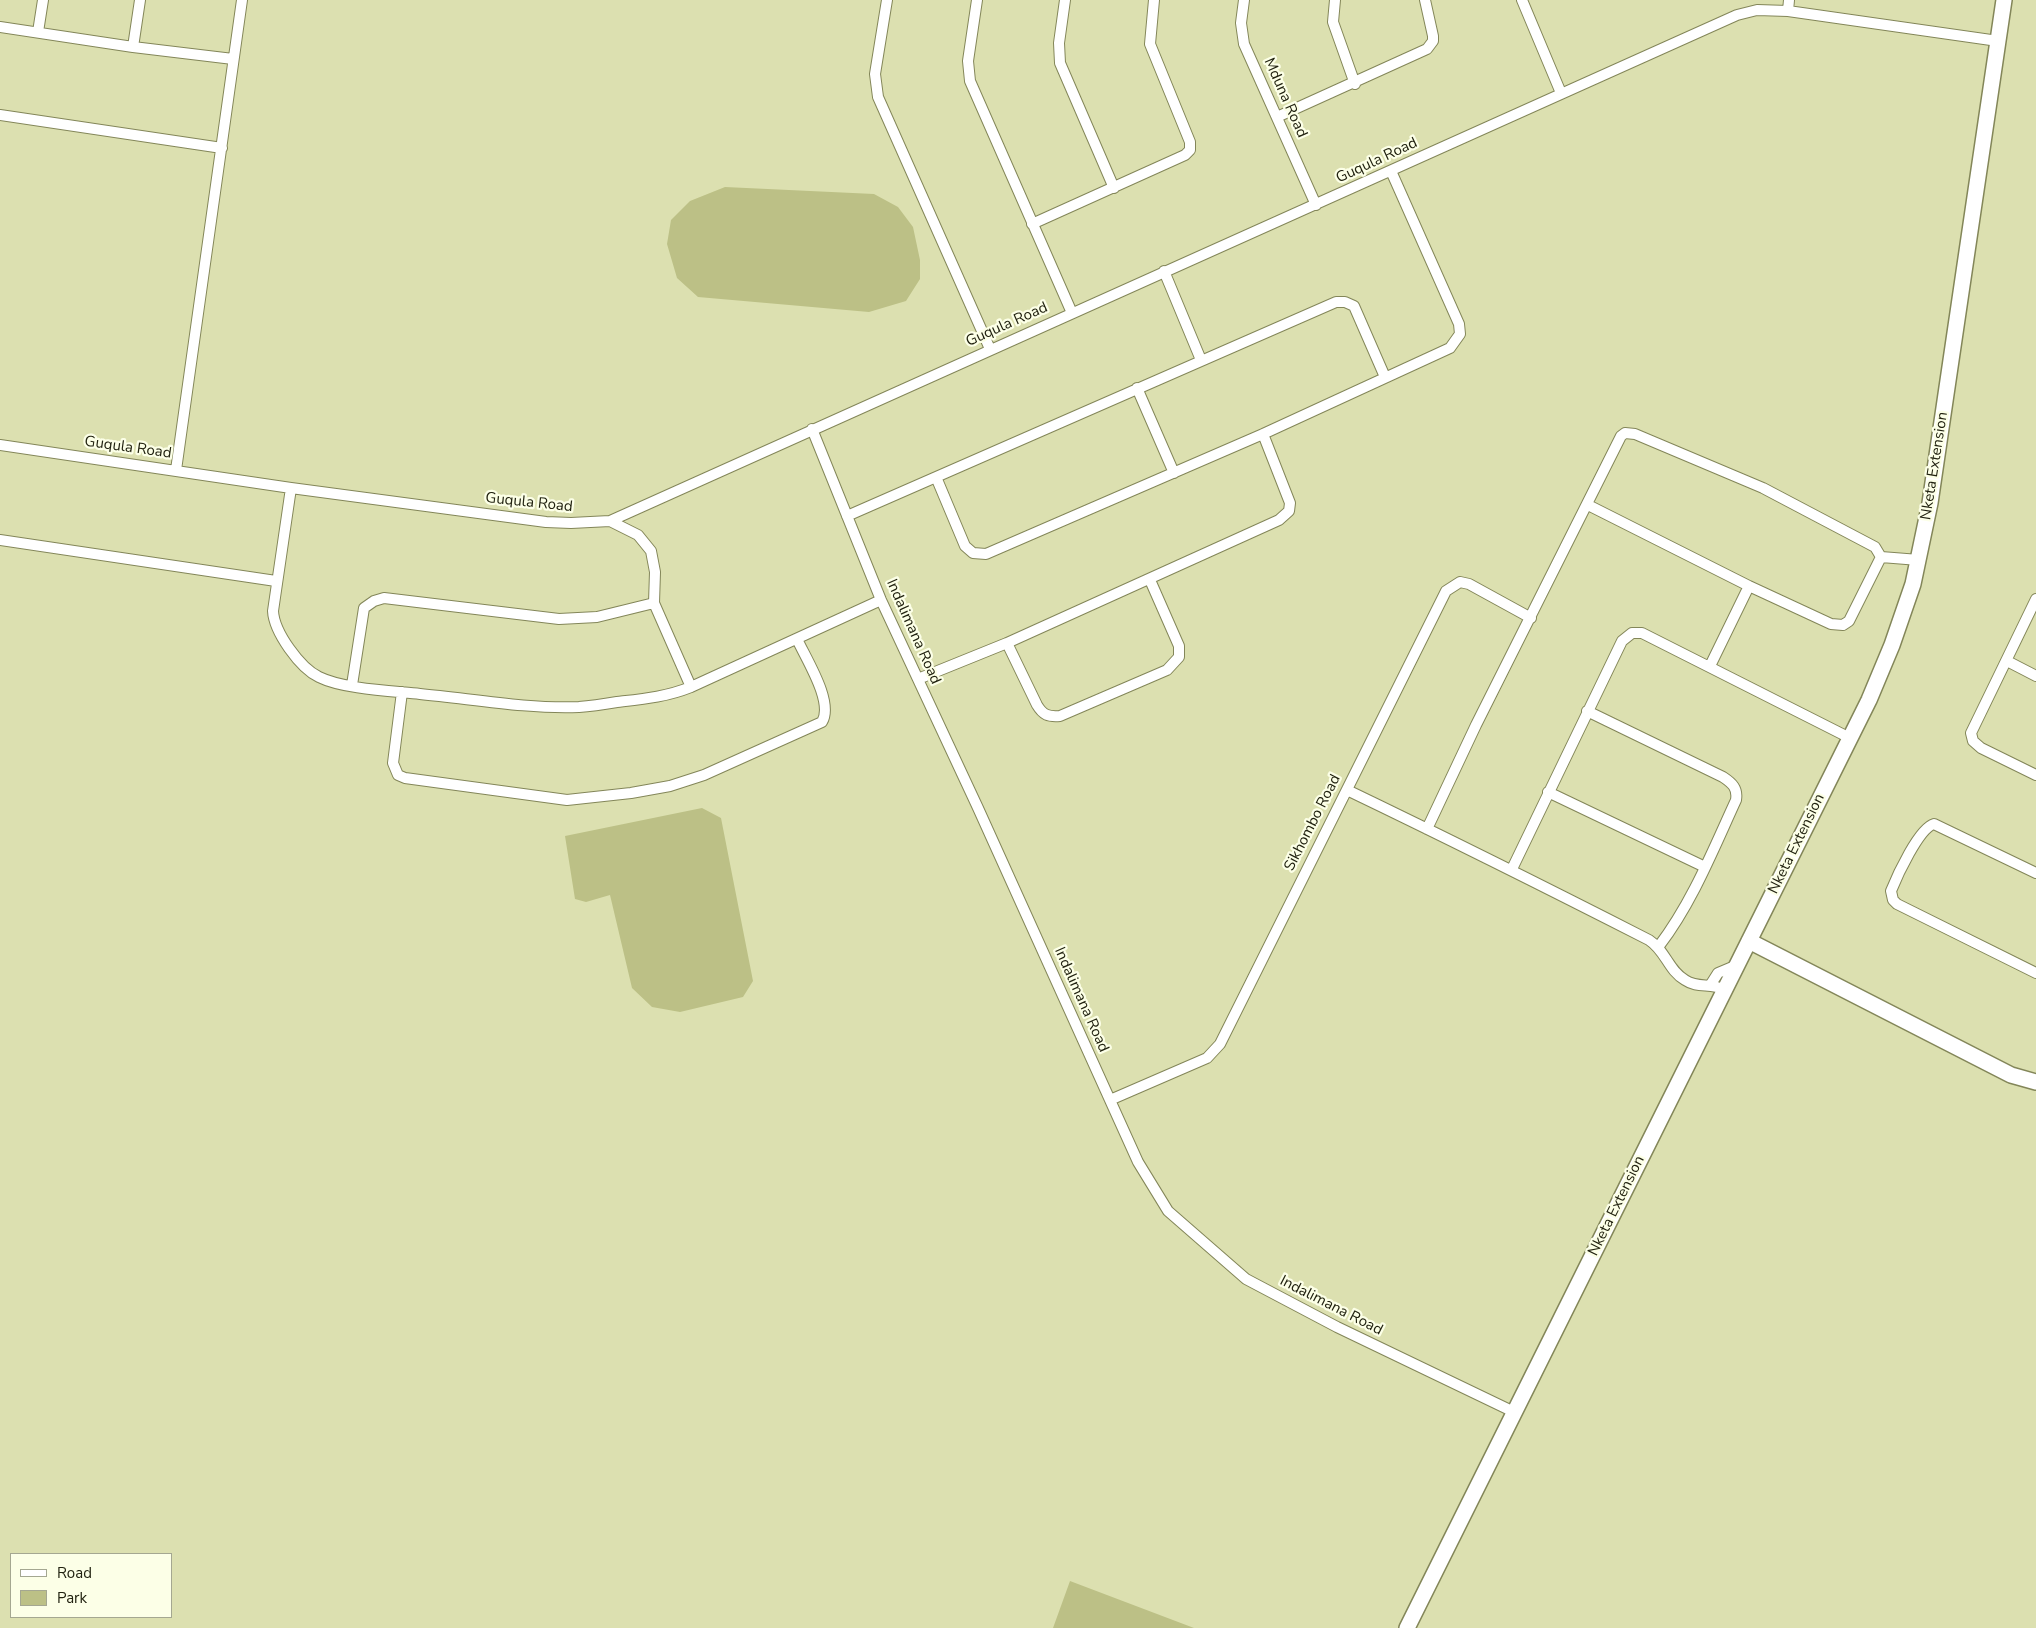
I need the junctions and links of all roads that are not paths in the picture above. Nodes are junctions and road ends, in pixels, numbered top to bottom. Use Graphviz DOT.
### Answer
graph roads {
  1 [pos="42,0"];
  2 [pos="140,0"];
  3 [pos="242,0"];
  4 [pos="887,0"];
  5 [pos="977,0"];
  6 [pos="1065,0"];
  7 [pos="1154,0"];
  8 [pos="1244,0"];
  9 [pos="1335,0"];
  10 [pos="1425,0"];
  11 [pos="1522,0"];
  12 [pos="1790,0"];
  13 [pos="2004,0"];
  14 [pos="1788,11"];
  15 [pos="0,27"];
  16 [pos="38,32"];
  17 [pos="1998,41"];
  18 [pos="133,47"];
  19 [pos="233,59"];
  20 [pos="1355,84"];
  21 [pos="1561,94"];
  22 [pos="0,115"];
  23 [pos="1277,117"];
  24 [pos="222,148"];
  25 [pos="1391,171"];
  26 [pos="1114,188"];
  27 [pos="1316,205"];
  28 [pos="1032,224"];
  29 [pos="1164,271"];
  30 [pos="1072,313"];
  31 [pos="990,349"];
  32 [pos="1201,360"];
  33 [pos="1385,377"];
  34 [pos="1137,388"];
  35 [pos="812,429"];
  36 [pos="1263,434"];
  37 [pos="0,445"];
  38 [pos="176,470"];
  39 [pos="1174,473"];
  40 [pos="936,477"];
  41 [pos="292,488"];
  42 [pos="1588,505"];
  43 [pos="847,516"];
  44 [pos="610,521"];
  45 [pos="0,540"];
  46 [pos="1881,557"];
  47 [pos="1919,560"];
  48 [pos="1150,580"];
  49 [pos="276,581"];
  50 [pos="1750,586"];
  51 [pos="2036,599"];
  52 [pos="881,600"];
  53 [pos="654,603"];
  54 [pos="1531,618"];
  55 [pos="797,639"];
  56 [pos="1007,643"];
  57 [pos="2007,661"];
  58 [pos="1710,666"];
  59 [pos="2036,676"];
  60 [pos="918,678"];
  61 [pos="352,685"];
  62 [pos="691,687"];
  63 [pos="402,692"];
  64 [pos="1587,710"];
  65 [pos="1850,738"];
  66 [pos="2036,775"];
  67 [pos="1347,790"];
  68 [pos="1548,792"];
  69 [pos="1428,829"];
  70 [pos="1705,866"];
  71 [pos="1512,869"];
  72 [pos="2036,873"];
  73 [pos="1749,941"];
  74 [pos="1659,946"];
  75 [pos="2036,973"];
  76 [pos="1718,987"];
  77 [pos="2036,1082"];
  78 [pos="1110,1100"];
  79 [pos="1514,1412"];
  80 [pos="1407,1628"];
  1 -- 16 [label="street"];
  2 -- 18 [label="street"];
  3 -- 19 [label="street"];
  4 -- 31 [label="street"];
  5 -- 28 [label="street"];
  6 -- 26 [label="street"];
  7 -- 26 [label="street"];
  8 -- 23 [label="street, Mduna Road"];
  9 -- 20 [label="street"];
  10 -- 20 [label="street"];
  11 -- 21 [label="street"];
  12 -- 14 [label="street"];
  13 -- 17 [label="street, Nketa Extension"];
  14 -- 17 [label="street, Guqula Road"];
  14 -- 21 [label="street, Guqula Road"];
  15 -- 16 [label="street"];
  16 -- 18 [label="street"];
  17 -- 47 [label="street, Nketa Extension"];
  18 -- 19 [label="street"];
  19 -- 24 [label="street"];
  20 -- 23 [label="street"];
  21 -- 25 [label="street, Guqula Road"];
  22 -- 24 [label="street"];
  23 -- 27 [label="street, Mduna Road"];
  24 -- 38 [label="street"];
  25 -- 27 [label="street, Guqula Road"];
  25 -- 33 [label="street"];
  26 -- 28 [label="street"];
  27 -- 29 [label="street, Guqula Road"];
  28 -- 30 [label="street"];
  29 -- 30 [label="street, Guqula Road"];
  29 -- 32 [label="street"];
  30 -- 31 [label="street, Guqula Road"];
  31 -- 35 [label="street, Guqula Road"];
  32 -- 33 [label="street"];
  32 -- 34 [label="street"];
  33 -- 36 [label="street"];
  34 -- 39 [label="street"];
  34 -- 40 [label="street"];
  35 -- 43 [label="street, Indalimana Road"];
  35 -- 44 [label="street, Guqula Road"];
  36 -- 39 [label="street"];
  36 -- 48 [label="street"];
  37 -- 38 [label="street, Guqula Road"];
  38 -- 41 [label="street, Guqula Road"];
  39 -- 40 [label="street"];
  40 -- 43 [label="street"];
  41 -- 44 [label="street, Guqula Road"];
  41 -- 49 [label="street"];
  42 -- 46 [label="street"];
  42 -- 50 [label="street"];
  42 -- 54 [label="street"];
  43 -- 52 [label="street, Indalimana Road"];
  44 -- 53 [label="street"];
  45 -- 49 [label="street"];
  46 -- 47 [label="street"];
  46 -- 50 [label="street"];
  47 -- 65 [label="street, Nketa Extension"];
  48 -- 56 [label="street"];
  48 -- 56 [label="street"];
  49 -- 61 [label="street"];
  50 -- 58 [label="street"];
  51 -- 57 [label="street"];
  52 -- 55 [label="street"];
  52 -- 60 [label="street, Indalimana Road"];
  53 -- 61 [label="street"];
  53 -- 62 [label="street"];
  54 -- 67 [label="street, Sikhombo Road"];
  54 -- 69 [label="street"];
  55 -- 62 [label="street"];
  55 -- 63 [label="street"];
  56 -- 60 [label="street"];
  57 -- 59 [label="street"];
  57 -- 66 [label="street"];
  58 -- 64 [label="street"];
  58 -- 65 [label="street"];
  60 -- 78 [label="street, Indalimana Road"];
  61 -- 63 [label="street"];
  62 -- 63 [label="street"];
  64 -- 68 [label="street"];
  64 -- 70 [label="street"];
  65 -- 73 [label="street, Nketa Extension"];
  67 -- 69 [label="street"];
  67 -- 78 [label="street, Sikhombo Road"];
  68 -- 70 [label="street"];
  68 -- 71 [label="street"];
  69 -- 71 [label="street"];
  70 -- 74 [label="street"];
  71 -- 74 [label="street"];
  72 -- 75 [label="street"];
  73 -- 76 [label="street, Nketa Extension"];
  73 -- 77 [label="street"];
  74 -- 76 [label="street"];
  76 -- 79 [label="street, Nketa Extension"];
  78 -- 79 [label="street, Indalimana Road"];
  79 -- 80 [label="street, Nketa Extension"];
}
